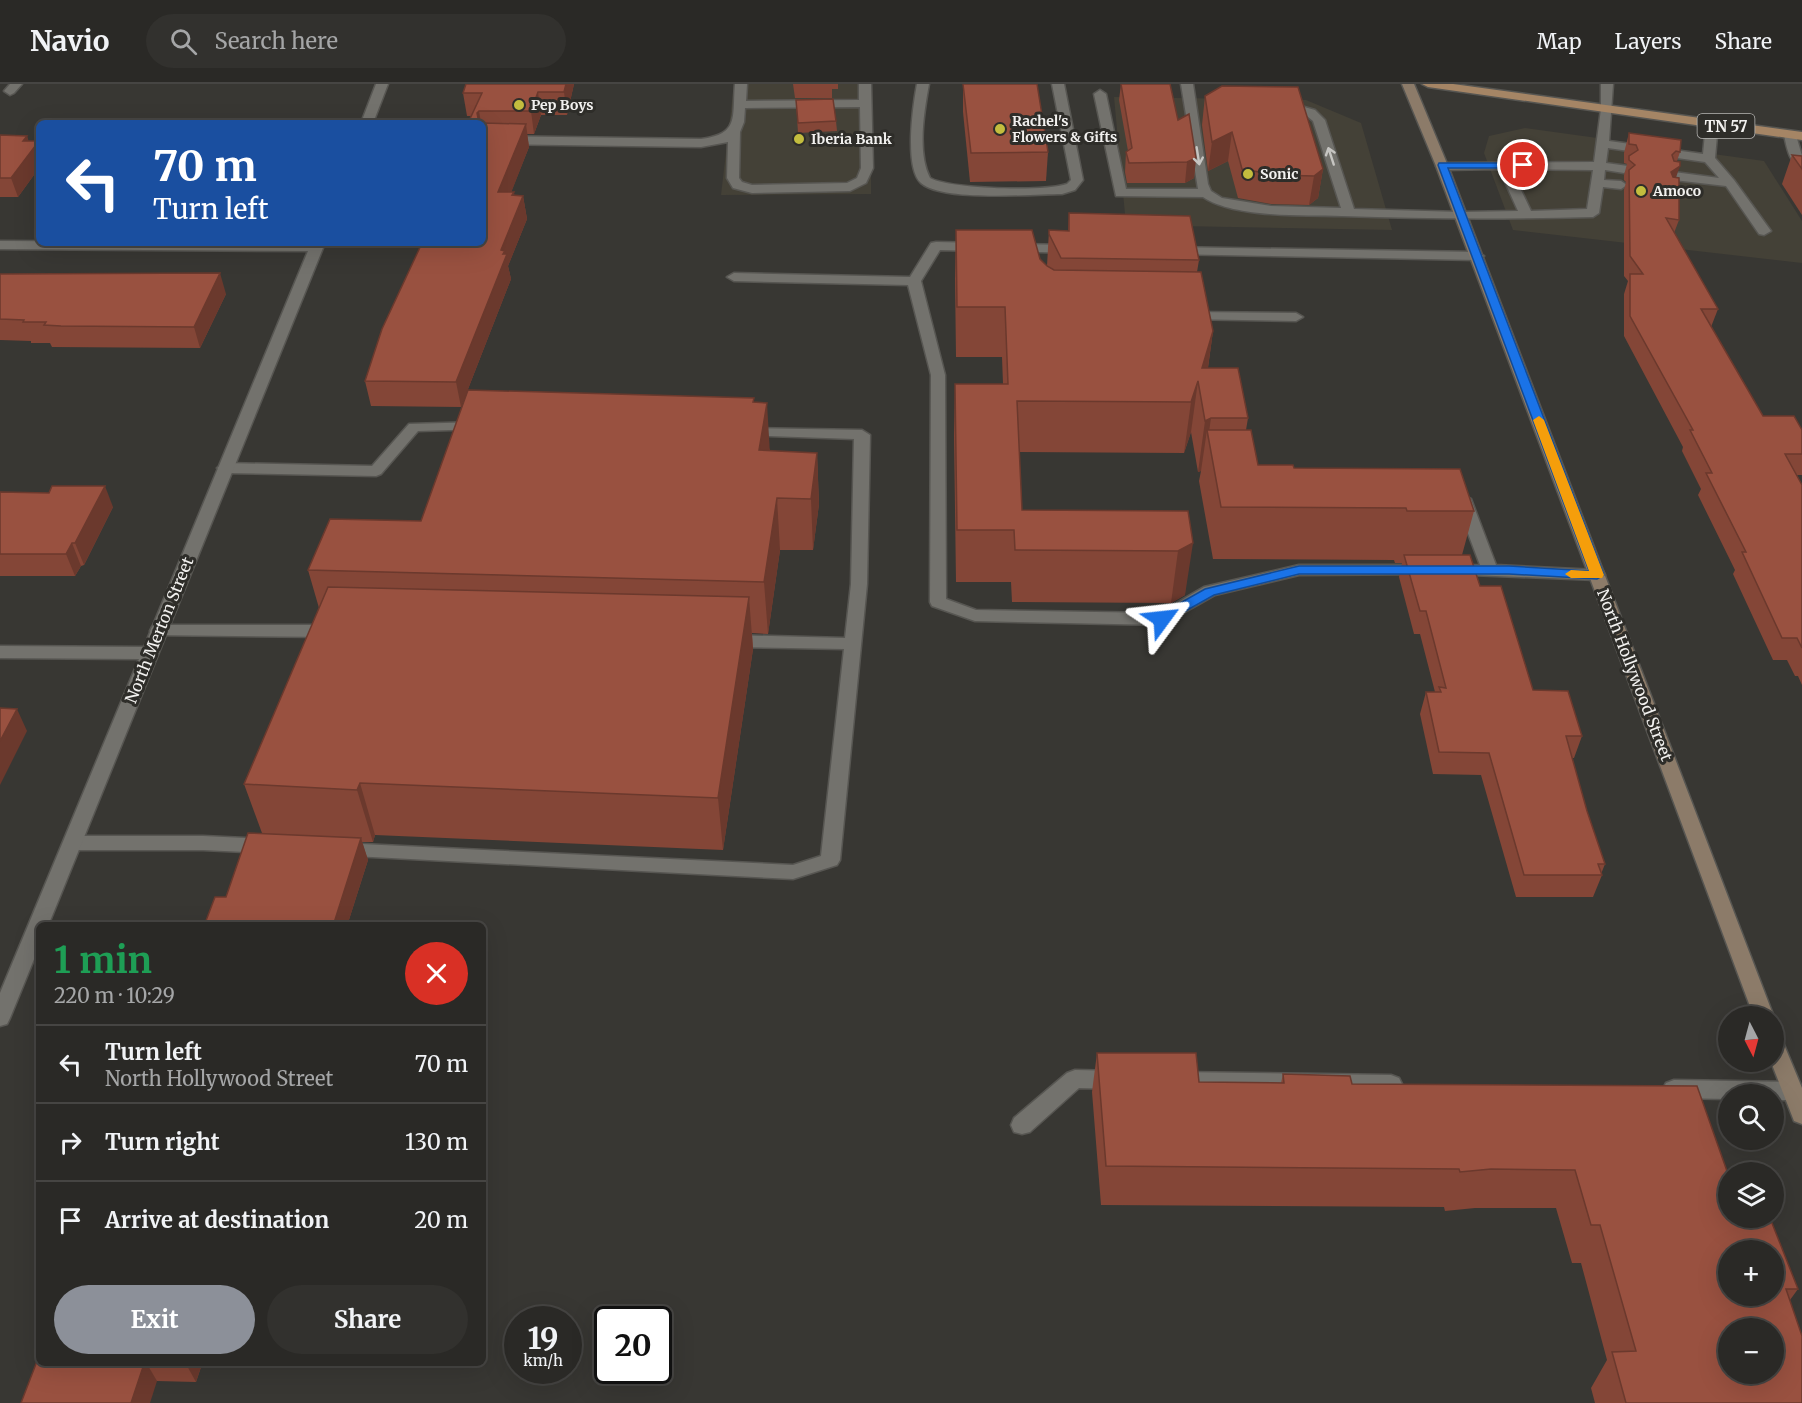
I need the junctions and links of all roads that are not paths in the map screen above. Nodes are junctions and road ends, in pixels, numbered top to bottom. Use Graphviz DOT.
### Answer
graph roads {
  1 [pos="382,84"];
  2 [pos="741,84"];
  3 [pos="865,84"];
  4 [pos="923,84"];
  5 [pos="1058,84"];
  6 [pos="1187,84"];
  7 [pos="1408,84"];
  8 [pos="1428,84"];
  9 [pos="1607,84"];
  10 [pos="1100,94"];
  11 [pos="866,103"];
  12 [pos="1272,104"];
  13 [pos="739,105"];
  14 [pos="1607,109"];
  15 [pos="368,120"];
  16 [pos="1712,124"];
  17 [pos="734,132"];
  18 [pos="1796,135"];
  19 [pos="486,140"];
  20 [pos="1603,144"];
  21 [pos="1709,159"];
  22 [pos="1802,164"];
  23 [pos="1442,165"];
  24 [pos="1503,165"];
  25 [pos="1601,166"];
  26 [pos="1624,169"];
  27 [pos="1674,176"];
  28 [pos="1709,180"];
  29 [pos="1598,183"];
  30 [pos="1731,183"];
  31 [pos="1621,185"];
  32 [pos="1682,190"];
  33 [pos="1206,193"];
  34 [pos="1349,212"];
  35 [pos="1461,216"];
  36 [pos="1527,216"];
  37 [pos="1764,231"];
  38 [pos="0,245"];
  39 [pos="36,245"];
  40 [pos="317,246"];
  41 [pos="1082,249"];
  42 [pos="1152,250"];
  43 [pos="1477,256"];
  44 [pos="734,277"];
  45 [pos="914,281"];
  46 [pos="1168,315"];
  47 [pos="1296,317"];
  48 [pos="494,426"];
  49 [pos="732,432"];
  50 [pos="225,468"];
  51 [pos="1457,485"];
  52 [pos="1490,570"];
  53 [pos="1597,575"];
  54 [pos="158,631"];
  55 [pos="350,631"];
  56 [pos="709,640"];
  57 [pos="852,644"];
  58 [pos="0,652"];
  59 [pos="149,654"];
  60 [pos="73,843"];
  61 [pos="282,847"];
  62 [pos="329,849"];
  63 [pos="40,922"];
  64 [pos="36,932"];
  65 [pos="1760,1006"];
  66 [pos="0,1018"];
  67 [pos="1784,1070"];
  68 [pos="1134,1080"];
  69 [pos="1158,1081"];
  70 [pos="1407,1085"];
  71 [pos="1657,1089"];
  72 [pos="1792,1091"];
  73 [pos="1802,1115"];
  74 [pos="1022,1125"];
  1 -- 15 [label="street"];
  2 -- 13 [label="street"];
  3 -- 11 [label="street"];
  4 -- 5 [label="street"];
  6 -- 33 [label="street, one-way"];
  7 -- 23 [label="main road, North Hollywood Street"];
  8 -- 14 [label="main road, TN 57"];
  9 -- 14 [label="street"];
  10 -- 33 [label="street"];
  11 -- 13 [label="street"];
  11 -- 17 [label="street"];
  34 -- 12 [label="street, one-way"];
  13 -- 17 [label="street"];
  14 -- 16 [label="main road, TN 57"];
  14 -- 20 [label="street"];
  16 -- 18 [label="main road, TN 57"];
  16 -- 21 [label="street"];
  17 -- 19 [label="street"];
  18 -- 22 [label="street"];
  20 -- 21 [label="street"];
  20 -- 25 [label="street"];
  21 -- 30 [label="street"];
  23 -- 24 [label="street"];
  23 -- 35 [label="main road, North Hollywood Street"];
  24 -- 25 [label="street"];
  24 -- 36 [label="street"];
  25 -- 26 [label="street"];
  25 -- 29 [label="street"];
  27 -- 28 [label="street"];
  28 -- 30 [label="street"];
  28 -- 32 [label="street"];
  29 -- 31 [label="street"];
  29 -- 36 [label="street"];
  30 -- 37 [label="street"];
  33 -- 34 [label="street"];
  34 -- 35 [label="street"];
  35 -- 36 [label="street"];
  35 -- 43 [label="main road, North Hollywood Street"];
  38 -- 39 [label="street"];
  40 -- 50 [label="street, North Merton Street"];
  41 -- 45 [label="street"];
  42 -- 43 [label="street"];
  43 -- 53 [label="main road, North Hollywood Street"];
  44 -- 45 [label="street"];
  45 -- 52 [label="street"];
  46 -- 47 [label="street"];
  48 -- 50 [label="street"];
  49 -- 57 [label="street"];
  50 -- 54 [label="street, North Merton Street"];
  51 -- 52 [label="street"];
  52 -- 53 [label="street"];
  53 -- 65 [label="main road, North Hollywood Street"];
  54 -- 55 [label="street"];
  54 -- 59 [label="street, North Merton Street"];
  56 -- 57 [label="street"];
  57 -- 62 [label="street"];
  58 -- 59 [label="street"];
  59 -- 60 [label="street, North Merton Street"];
  60 -- 61 [label="street"];
  60 -- 63 [label="street, North Merton Street"];
  64 -- 66 [label="street, North Merton Street"];
  67 -- 72 [label="main road"];
  68 -- 74 [label="street"];
  69 -- 70 [label="street"];
  71 -- 72 [label="street"];
  72 -- 73 [label="main road"];
}
